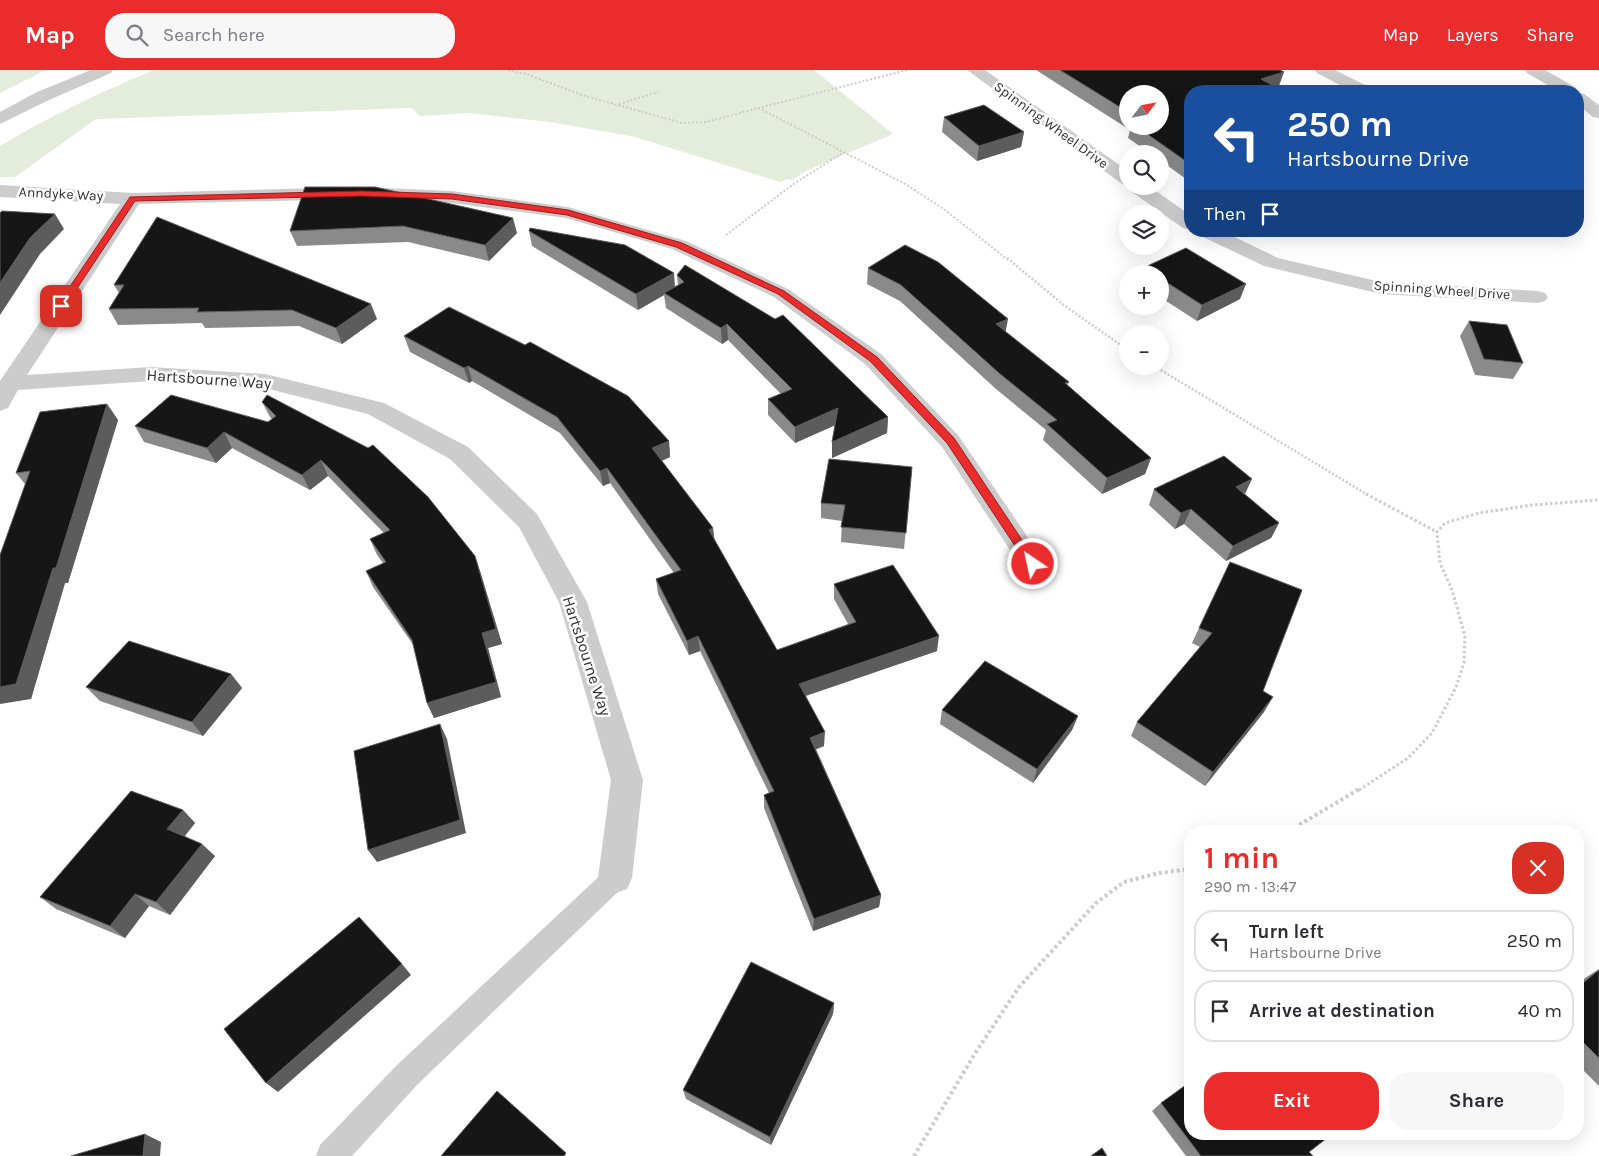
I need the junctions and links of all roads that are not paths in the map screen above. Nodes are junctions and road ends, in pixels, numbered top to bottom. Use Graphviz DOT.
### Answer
graph roads {
  1 [pos="105,70"];
  2 [pos="975,70"];
  3 [pos="1323,70"];
  4 [pos="1533,70"];
  5 [pos="1352,85"];
  6 [pos="1559,85"];
  7 [pos="1584,102"];
  8 [pos="1599,113"];
  9 [pos="0,119"];
  10 [pos="1119,174"];
  11 [pos="0,191"];
  12 [pos="1149,195"];
  13 [pos="132,199"];
  14 [pos="1184,220"];
  15 [pos="1219,237"];
  16 [pos="1538,297"];
  17 [pos="5,393"];
  18 [pos="1033,564"];
  19 [pos="616,878"];
  20 [pos="331,1156"];
  1 -- 9 [label="street"];
  2 -- 10 [label="street, Spinning Wheel Drive"];
  3 -- 5 [label="street"];
  4 -- 6 [label="street"];
  7 -- 8 [label="street"];
  11 -- 13 [label="street, Anndyke Way"];
  12 -- 14 [label="street"];
  13 -- 17 [label="street"];
  13 -- 18 [label="street, Anndyke Way"];
  15 -- 16 [label="street, Spinning Wheel Drive"];
  17 -- 19 [label="street, Hartsbourne Way"];
  19 -- 20 [label="lane"];
}
